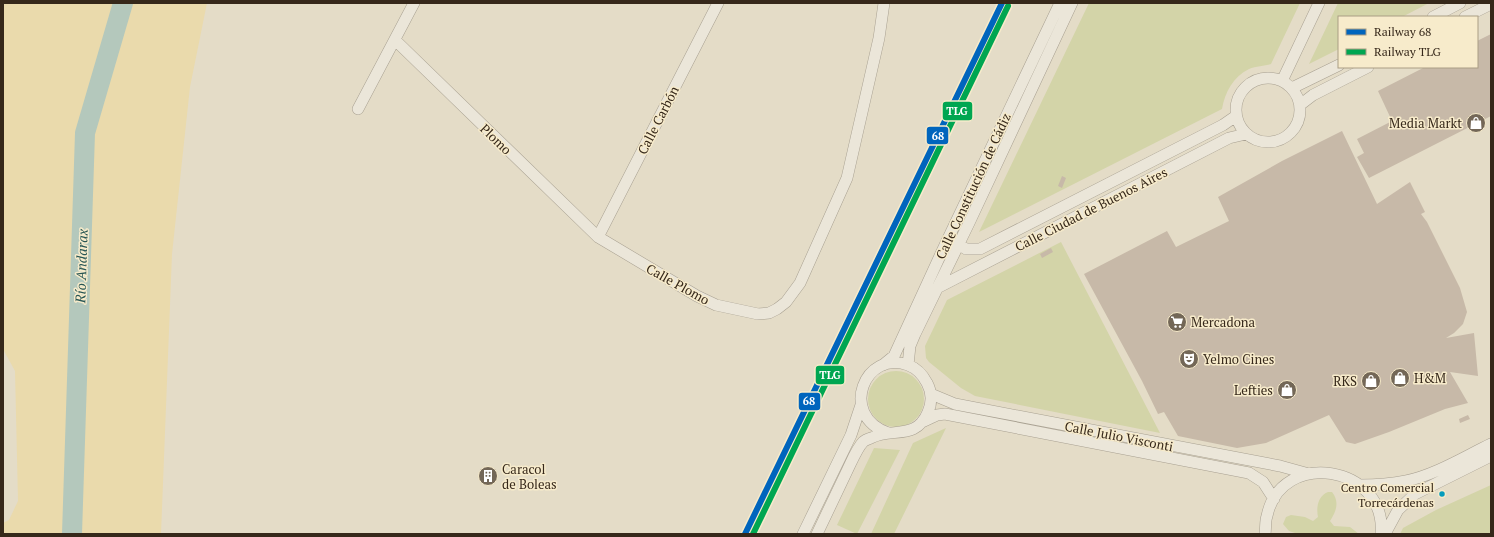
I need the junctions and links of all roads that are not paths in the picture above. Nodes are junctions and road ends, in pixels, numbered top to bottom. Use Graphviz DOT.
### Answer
graph roads {
  1 [pos="414,3"];
  2 [pos="718,3"];
  3 [pos="884,3"];
  4 [pos="1060,3"];
  5 [pos="1072,3"];
  6 [pos="1319,3"];
  7 [pos="1460,3"];
  8 [pos="1491,4"];
  9 [pos="1435,16"];
  10 [pos="1467,16"];
  11 [pos="395,40"];
  12 [pos="1338,65"];
  13 [pos="1366,68"];
  14 [pos="1282,81"];
  15 [pos="1292,88"];
  16 [pos="1300,105"];
  17 [pos="358,109"];
  18 [pos="1236,116"];
  19 [pos="1246,134"];
  20 [pos="598,237"];
  21 [pos="958,244"];
  22 [pos="945,245"];
  23 [pos="937,288"];
  24 [pos="883,365"];
  25 [pos="908,365"];
  26 [pos="931,394"];
  27 [pos="861,405"];
  28 [pos="922,422"];
  29 [pos="888,433"];
  30 [pos="1491,444"];
  31 [pos="1491,456"];
  32 [pos="1309,474"];
  33 [pos="1360,485"];
  34 [pos="1274,498"];
  35 [pos="804,534"];
  36 [pos="817,534"];
  37 [pos="1265,534"];
  38 [pos="1381,534"];
  39 [pos="1385,534"];
  1 -- 11 [label="street"];
  2 -- 20 [label="street, Calle Carbón"];
  3 -- 20 [label="street, Calle Plomo"];
  4 -- 22 [label="street, Calle Constitución de Cádiz"];
  5 -- 21 [label="street, Calle Constitución de Cádiz"];
  6 -- 14 [label="street"];
  7 -- 9 [label="street"];
  8 -- 10 [label="street"];
  11 -- 17 [label="street"];
  11 -- 20 [label="street, Plomo"];
  12 -- 15 [label="street"];
  13 -- 16 [label="street"];
  14 -- 15 [label="street"];
  14 -- 18 [label="street"];
  15 -- 16 [label="street"];
  16 -- 19 [label="street"];
  18 -- 19 [label="street"];
  18 -- 21 [label="street, Calle Ciudad de Buenos Aires"];
  19 -- 23 [label="street, Calle Ciudad de Buenos Aires"];
  21 -- 22 [label="street, Calle Ciudad de Buenos Aires"];
  21 -- 23 [label="street, Calle Constitución de Cádiz"];
  22 -- 24 [label="street, Calle Constitución de Cádiz"];
  23 -- 25 [label="street, Calle Constitución de Cádiz"];
  24 -- 25 [label="street"];
  24 -- 27 [label="street"];
  25 -- 26 [label="street"];
  26 -- 28 [label="street"];
  26 -- 32 [label="street, Calle Julio Visconti"];
  27 -- 29 [label="street"];
  27 -- 35 [label="street"];
  28 -- 29 [label="street"];
  28 -- 34 [label="street, Calle Julio Visconti"];
  29 -- 36 [label="street"];
  30 -- 33 [label="street"];
  31 -- 39 [label="street"];
  32 -- 33 [label="street"];
  32 -- 34 [label="street"];
  33 -- 38 [label="street"];
  34 -- 37 [label="street"];
}
